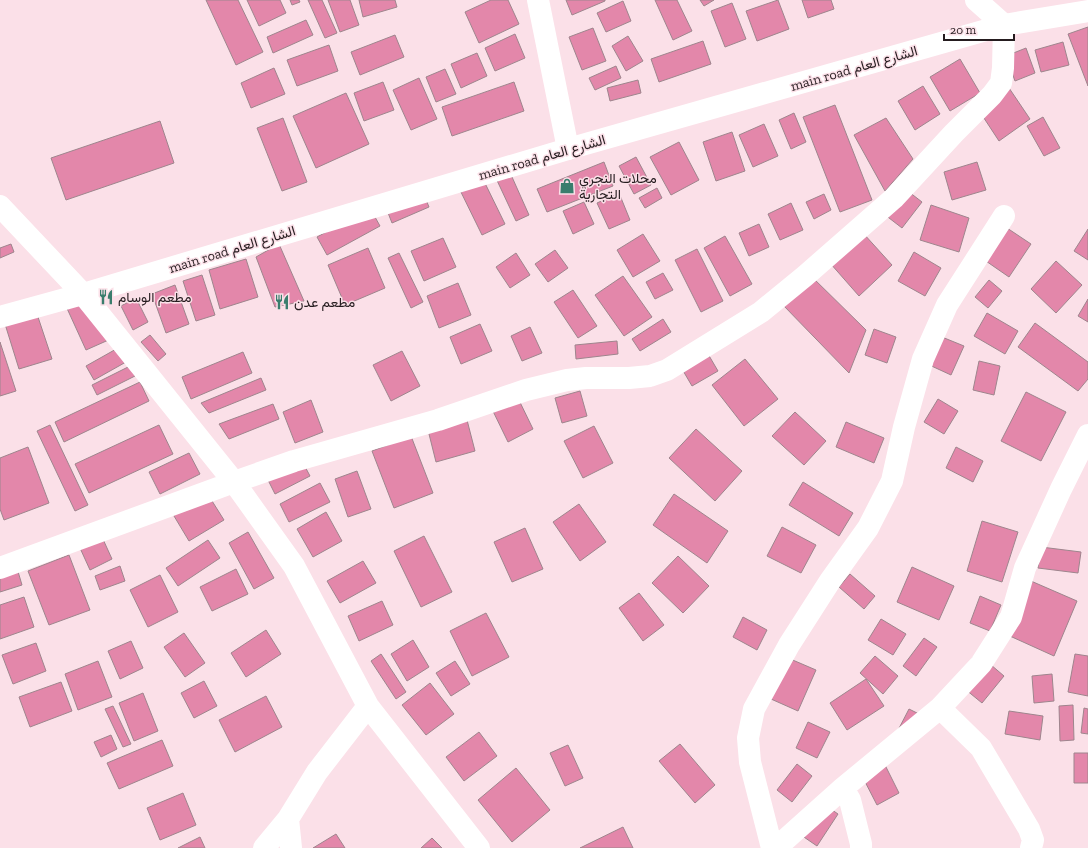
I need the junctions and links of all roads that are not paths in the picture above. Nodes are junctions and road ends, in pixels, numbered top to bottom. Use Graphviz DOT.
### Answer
graph roads {
  1 [pos="538,0"];
  2 [pos="976,0"];
  3 [pos="1088,11"];
  4 [pos="1004,25"];
  5 [pos="568,149"];
  6 [pos="0,206"];
  7 [pos="1004,216"];
  8 [pos="83,294"];
  9 [pos="0,317"];
  10 [pos="1088,436"];
  11 [pos="234,482"];
  12 [pos="0,568"];
  13 [pos="368,706"];
  14 [pos="940,708"];
  15 [pos="842,788"];
  16 [pos="288,819"];
  17 [pos="1035,845"];
  18 [pos="264,848"];
  19 [pos="291,848"];
  20 [pos="479,848"];
  21 [pos="772,848"];
  22 [pos="776,848"];
  23 [pos="861,848"];
  1 -- 5 [label="street"];
  2 -- 4 [label="street"];
  3 -- 4 [label="street, main road الشارع العام"];
  4 -- 5 [label="street, main road الشارع العام"];
  4 -- 11 [label="street"];
  5 -- 8 [label="street, main road الشارع العام"];
  6 -- 8 [label="street"];
  7 -- 21 [label="street"];
  8 -- 9 [label="street, main road الشارع العام"];
  8 -- 11 [label="street"];
  10 -- 14 [label="street"];
  11 -- 12 [label="street"];
  11 -- 13 [label="street"];
  13 -- 16 [label="street"];
  13 -- 20 [label="street"];
  14 -- 15 [label="street"];
  14 -- 17 [label="street"];
  15 -- 22 [label="street"];
  15 -- 23 [label="street"];
  16 -- 18 [label="street"];
  16 -- 19 [label="street"];
}
